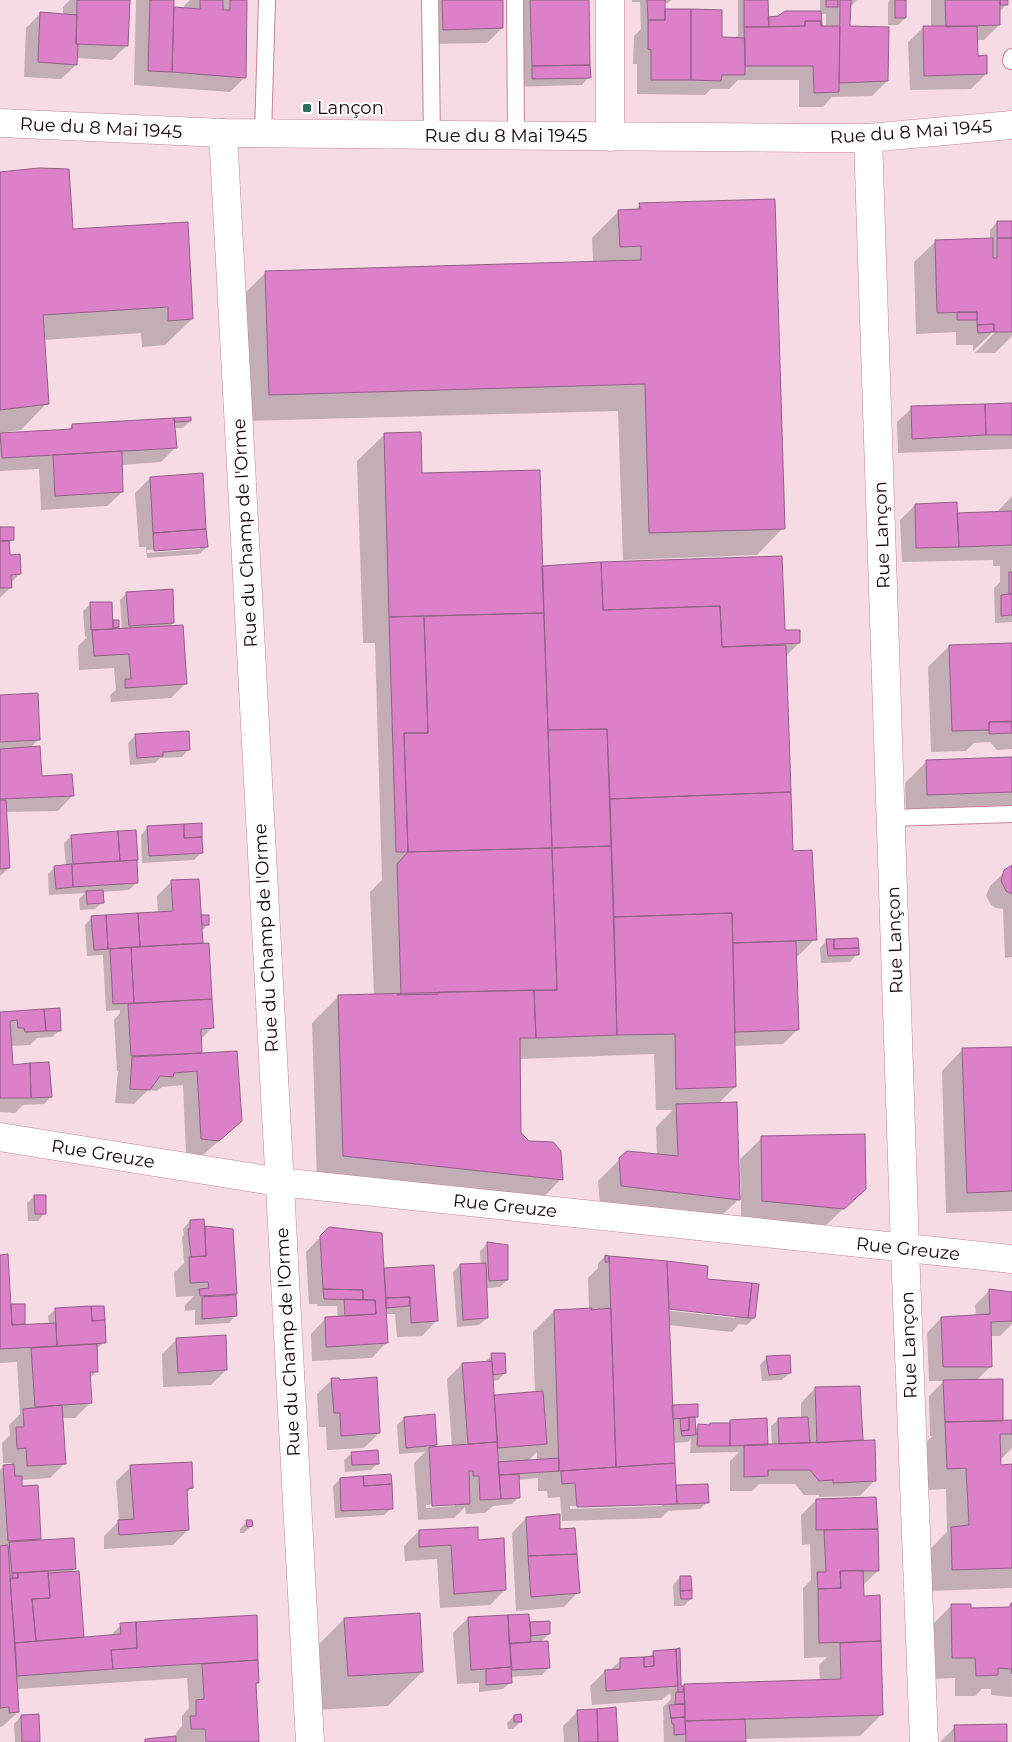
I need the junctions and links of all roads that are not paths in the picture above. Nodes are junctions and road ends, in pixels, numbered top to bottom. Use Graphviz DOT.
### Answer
graph roads {
  1 [pos="267,0"];
  2 [pos="430,0"];
  3 [pos="514,0"];
  4 [pos="610,0"];
  5 [pos="0,123"];
  6 [pos="1012,125"];
  7 [pos="223,133"];
  8 [pos="263,134"];
  9 [pos="432,135"];
  10 [pos="516,136"];
  11 [pos="610,137"];
  12 [pos="868,138"];
  13 [pos="1012,814"];
  14 [pos="891,818"];
  15 [pos="0,1137"];
  16 [pos="279,1182"];
  17 [pos="905,1248"];
  18 [pos="1012,1259"];
  19 [pos="310,1742"];
  20 [pos="924,1742"];
  1 -- 8 [label="lane"];
  2 -- 9 [label="lane"];
  3 -- 10 [label="lane"];
  4 -- 11 [label="street"];
  5 -- 7 [label="street, Rue du 8 Mai 1945"];
  6 -- 12 [label="street, Rue du 8 Mai 1945"];
  7 -- 8 [label="street, Rue du 8 Mai 1945"];
  7 -- 16 [label="street, Rue du Champ de l'Orme"];
  8 -- 9 [label="street, Rue du 8 Mai 1945"];
  9 -- 10 [label="street, Rue du 8 Mai 1945"];
  10 -- 11 [label="street, Rue du 8 Mai 1945"];
  11 -- 12 [label="street, Rue du 8 Mai 1945"];
  12 -- 14 [label="street, Rue Lançon"];
  13 -- 14 [label="lane"];
  14 -- 17 [label="street, Rue Lançon"];
  15 -- 16 [label="street, Rue Greuze"];
  16 -- 17 [label="street, Rue Greuze"];
  16 -- 19 [label="street, Rue du Champ de l'Orme"];
  17 -- 18 [label="street, Rue Greuze"];
  17 -- 20 [label="street, Rue Lançon"];
}
